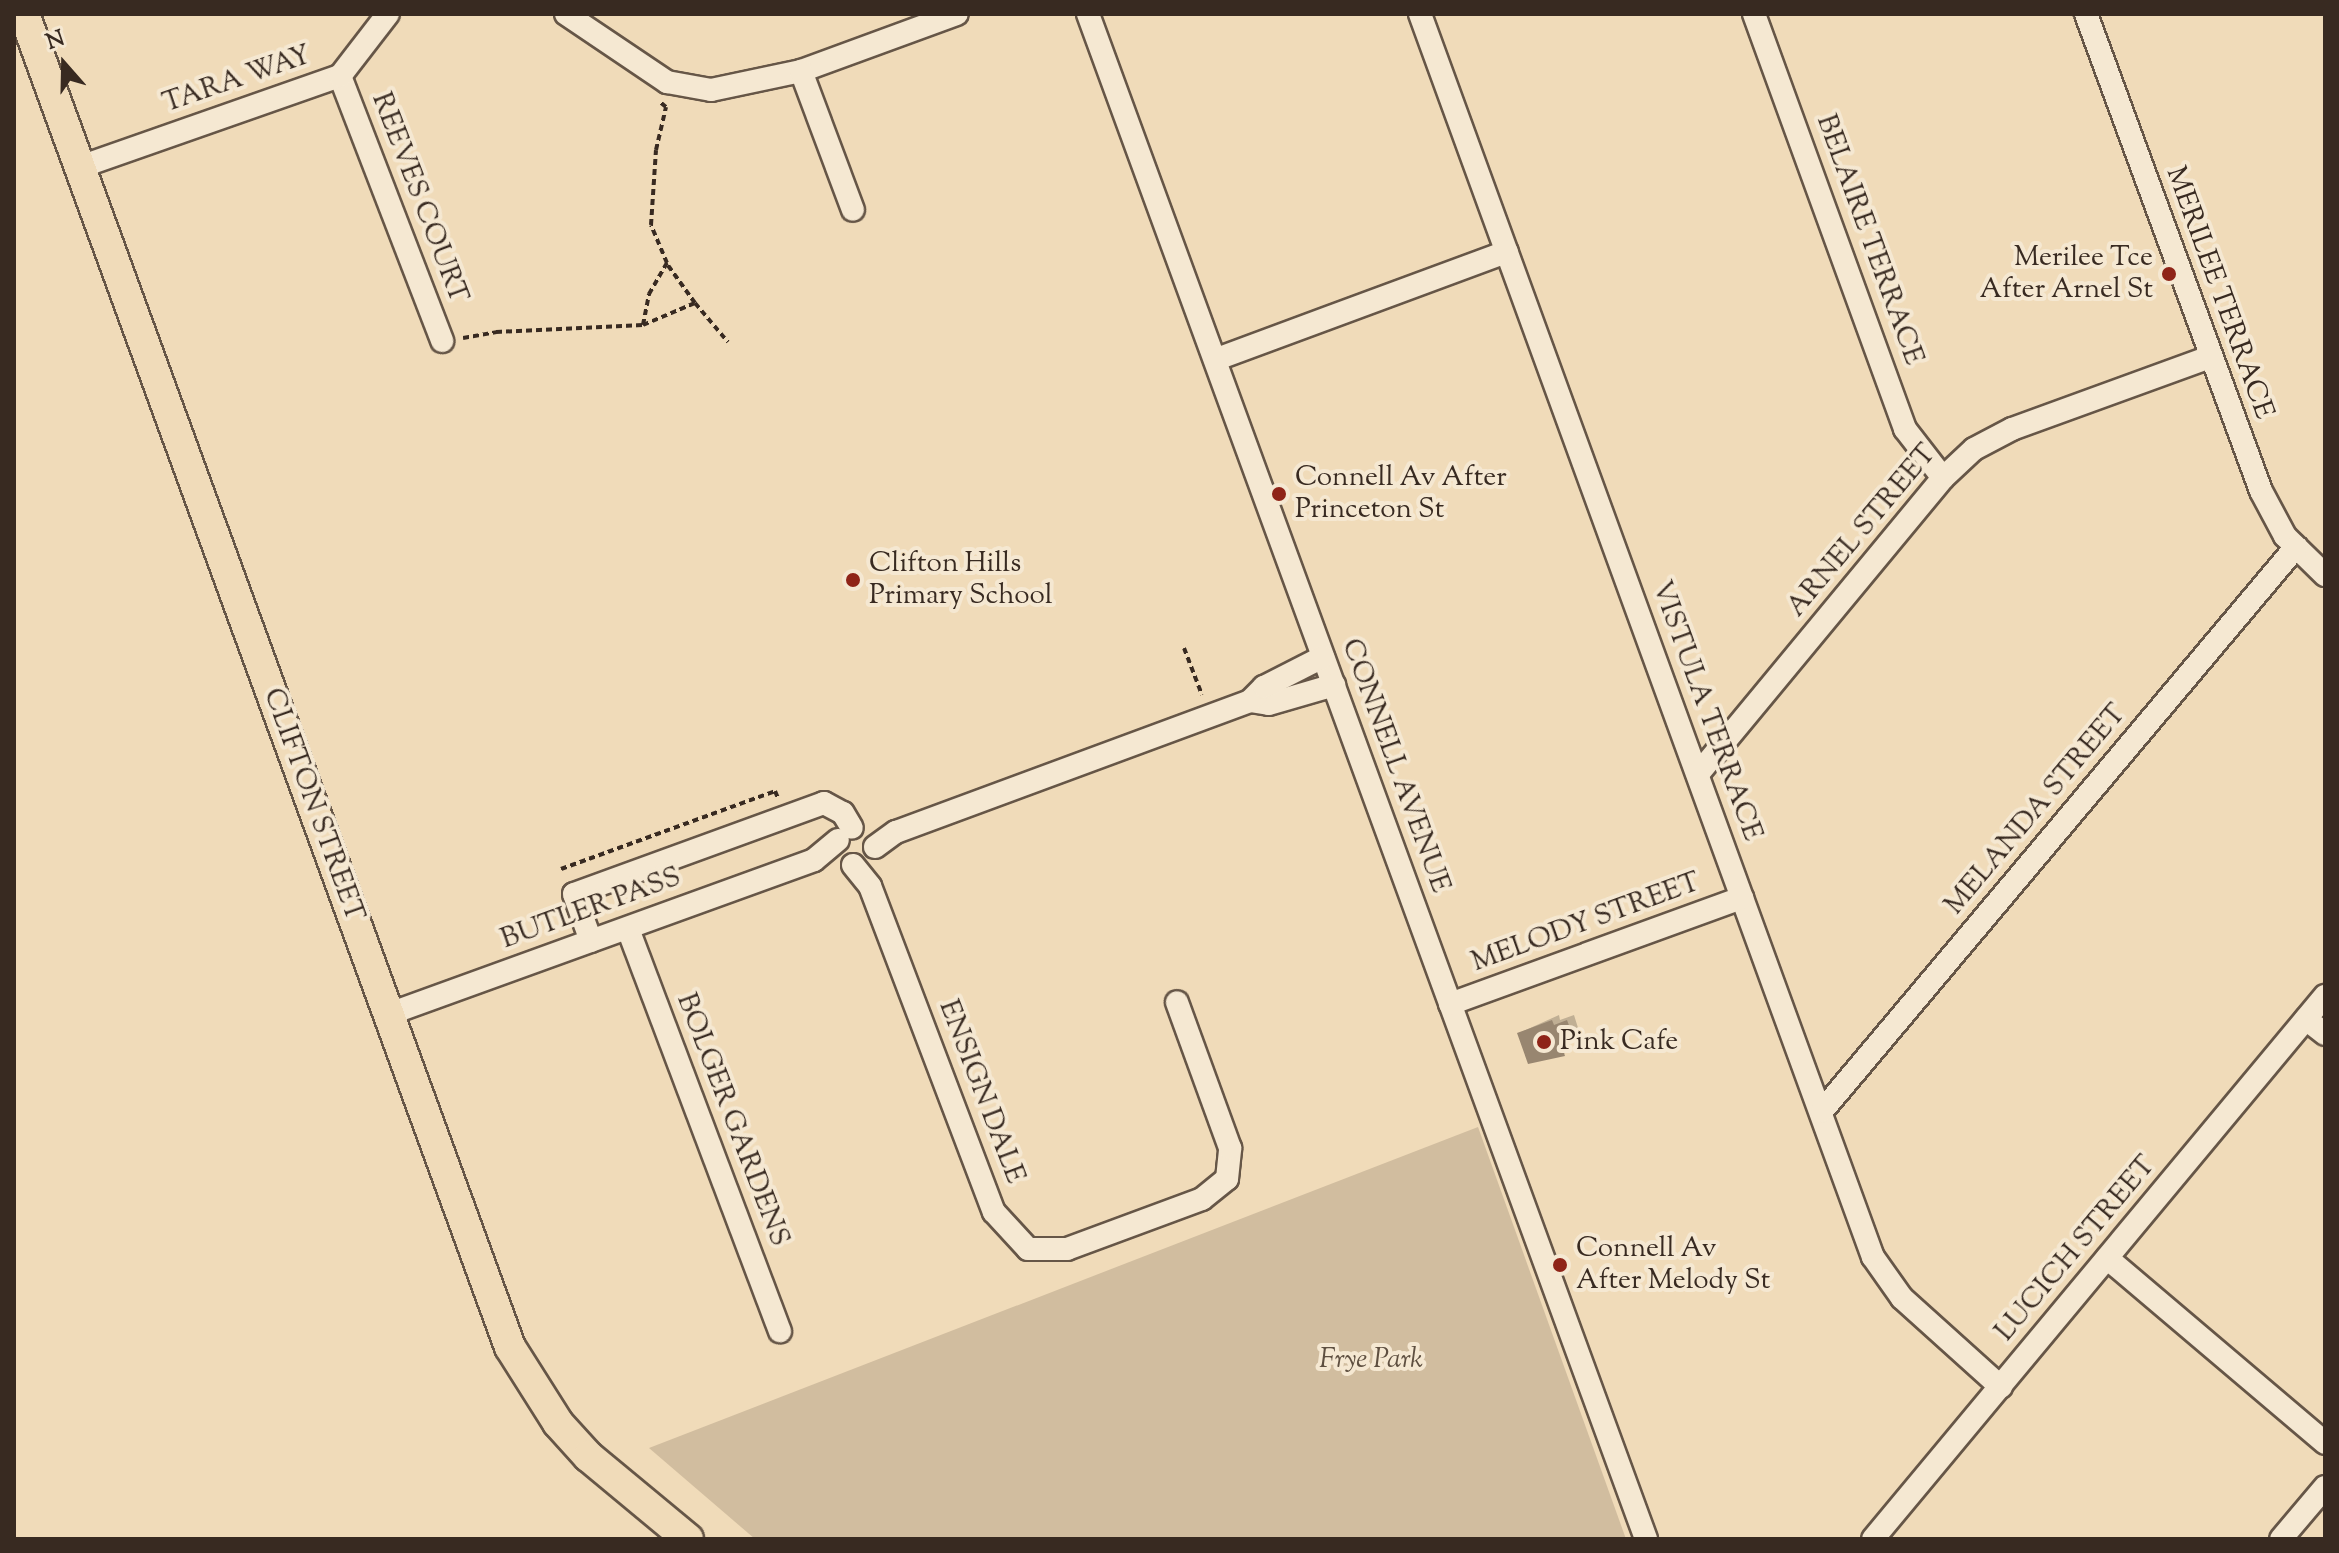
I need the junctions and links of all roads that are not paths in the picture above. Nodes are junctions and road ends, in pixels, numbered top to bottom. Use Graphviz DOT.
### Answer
graph roads {
  1 [pos="24,14"];
  2 [pos="388,14"];
  3 [pos="566,14"];
  4 [pos="957,14"];
  5 [pos="1088,14"];
  6 [pos="1420,14"];
  7 [pos="1754,14"];
  8 [pos="2086,14"];
  9 [pos="801,71"];
  10 [pos="340,76"];
  11 [pos="80,167"];
  12 [pos="853,210"];
  13 [pos="1507,252"];
  14 [pos="442,341"];
  15 [pos="2210,357"];
  16 [pos="1217,359"];
  17 [pos="1943,478"];
  18 [pos="2296,547"];
  19 [pos="2325,575"];
  20 [pos="1323,657"];
  21 [pos="1334,685"];
  22 [pos="1250,701"];
  23 [pos="1698,774"];
  24 [pos="858,847"];
  25 [pos="1742,898"];
  26 [pos="628,929"];
  27 [pos="591,941"];
  28 [pos="2325,996"];
  29 [pos="1177,1002"];
  30 [pos="1450,1004"];
  31 [pos="389,1014"];
  32 [pos="2306,1019"];
  33 [pos="2325,1034"];
  34 [pos="1822,1111"];
  35 [pos="2107,1258"];
  36 [pos="780,1331"];
  37 [pos="2001,1387"];
  38 [pos="2325,1443"];
  39 [pos="2325,1487"];
  40 [pos="688,1539"];
  41 [pos="1646,1539"];
  42 [pos="1873,1539"];
  43 [pos="2281,1539"];
  1 -- 11 [label="main road, CLIFTON STREET"];
  2 -- 10 [label="street, TARA WAY"];
  3 -- 9 [label="street"];
  4 -- 9 [label="street"];
  5 -- 16 [label="street, CONNELL AVENUE"];
  6 -- 13 [label="street, VISTULA TERRACE"];
  7 -- 17 [label="street, BELAIRE TERRACE"];
  8 -- 15 [label="street, MERILEE TERRACE"];
  9 -- 12 [label="street"];
  10 -- 11 [label="street, TARA WAY"];
  10 -- 14 [label="street, REEVES COURT"];
  11 -- 31 [label="main road, CLIFTON STREET"];
  13 -- 16 [label="street"];
  13 -- 23 [label="street, VISTULA TERRACE"];
  15 -- 17 [label="street, ARNEL STREET"];
  15 -- 18 [label="street, MERILEE TERRACE"];
  16 -- 20 [label="street, CONNELL AVENUE"];
  17 -- 23 [label="street, ARNEL STREET"];
  18 -- 19 [label="street, MERILEE TERRACE"];
  18 -- 34 [label="street, MELANDA STREET"];
  20 -- 21 [label="street, CONNELL AVENUE"];
  20 -- 22 [label="street, BUTLER PASS"];
  21 -- 22 [label="street, BUTLER PASS"];
  21 -- 30 [label="street, CONNELL AVENUE"];
  22 -- 24 [label="street, BUTLER PASS"];
  23 -- 25 [label="street, VISTULA TERRACE"];
  24 -- 26 [label="street, BUTLER PASS"];
  24 -- 27 [label="street"];
  24 -- 29 [label="street, ENSIGN DALE"];
  25 -- 30 [label="street, MELODY STREET"];
  25 -- 34 [label="street, VISTULA TERRACE"];
  26 -- 27 [label="street, BUTLER PASS"];
  26 -- 36 [label="street, BOLGER GARDENS"];
  27 -- 31 [label="street, BUTLER PASS"];
  28 -- 32 [label="street, LUCICH STREET"];
  30 -- 41 [label="street, CONNELL AVENUE"];
  31 -- 40 [label="main road, CLIFTON STREET"];
  32 -- 33 [label="street"];
  32 -- 35 [label="street, LUCICH STREET"];
  34 -- 37 [label="street, VISTULA TERRACE"];
  35 -- 37 [label="street, LUCICH STREET"];
  35 -- 38 [label="street"];
  37 -- 42 [label="street, LUCICH STREET"];
  39 -- 43 [label="street"];
}
